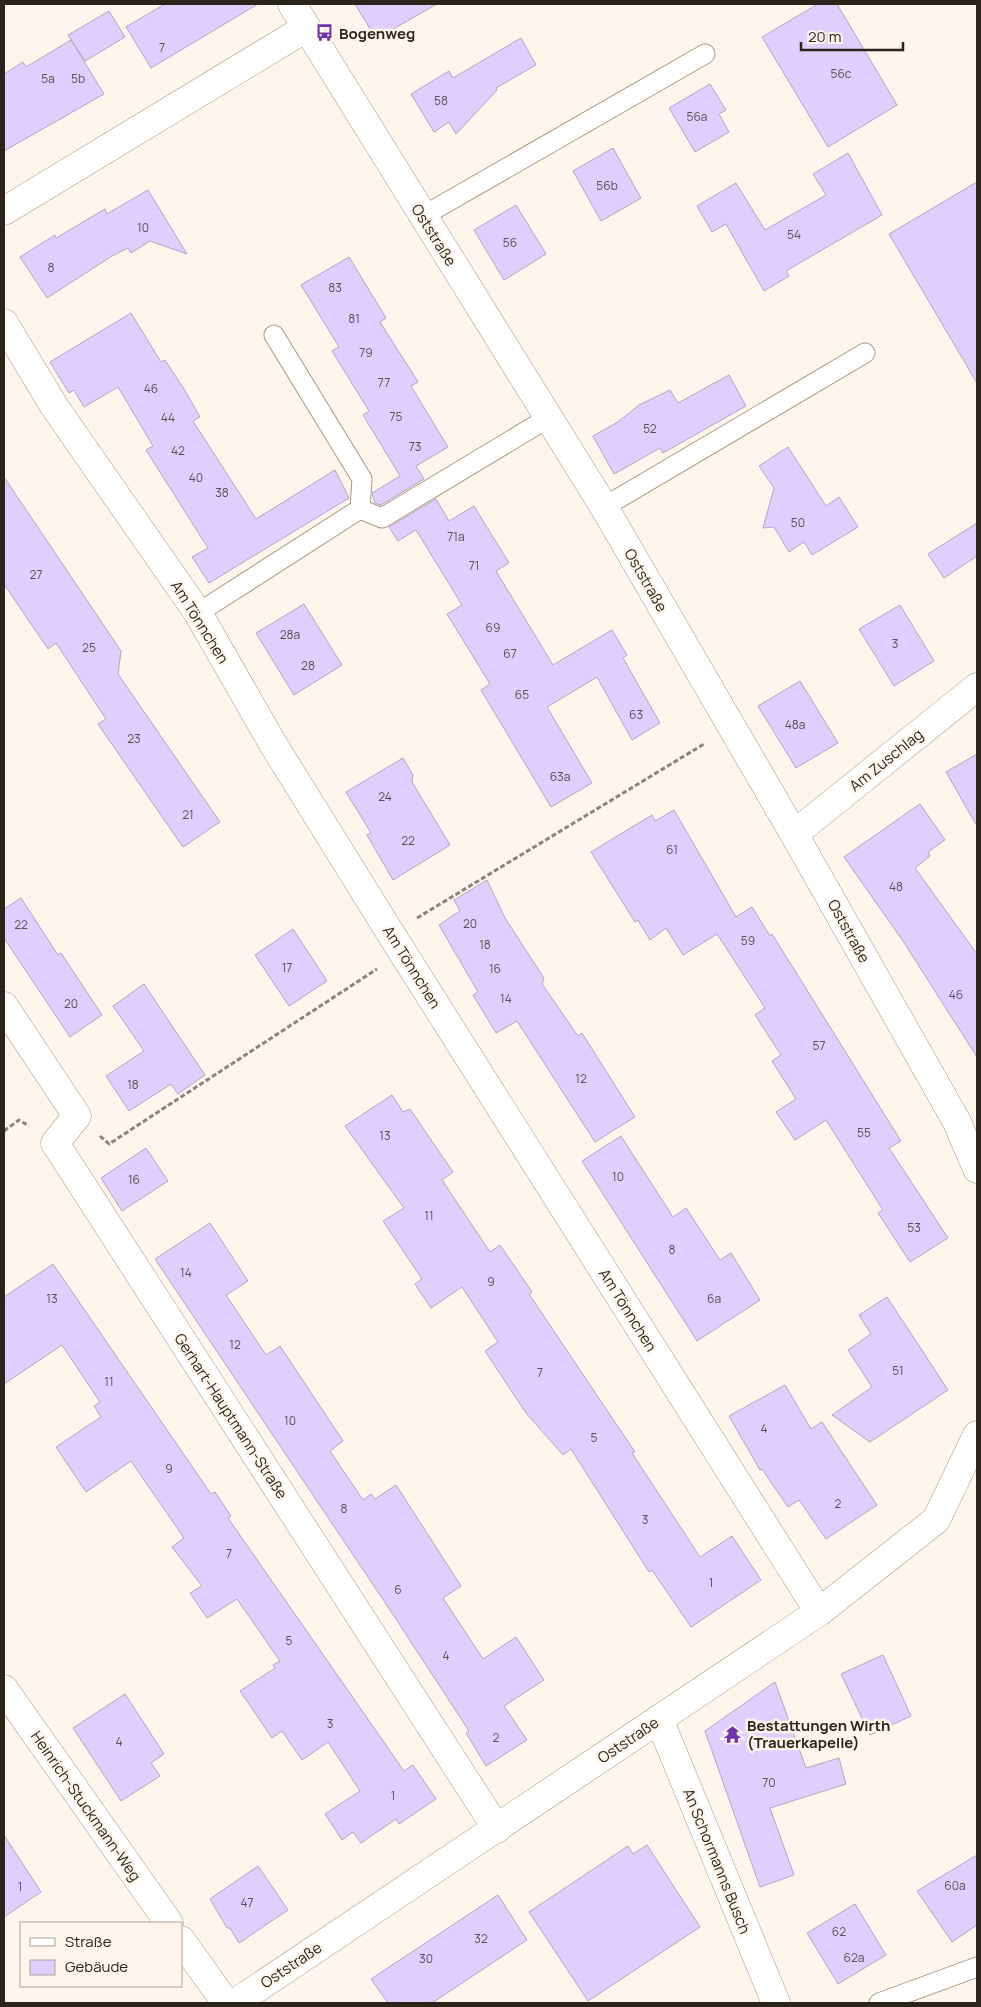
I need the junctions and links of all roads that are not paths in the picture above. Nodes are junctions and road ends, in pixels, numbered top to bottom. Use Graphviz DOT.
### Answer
graph roads {
  1 [pos="292,4"];
  2 [pos="306,28"];
  3 [pos="705,54"];
  4 [pos="4,211"];
  5 [pos="423,216"];
  6 [pos="4,323"];
  7 [pos="274,335"];
  8 [pos="865,353"];
  9 [pos="548,418"];
  10 [pos="604,507"];
  11 [pos="360,509"];
  12 [pos="198,613"];
  13 [pos="977,687"];
  14 [pos="794,834"];
  15 [pos="4,1006"];
  16 [pos="977,1169"];
  17 [pos="977,1435"];
  18 [pos="819,1612"];
  19 [pos="4,1689"];
  20 [pos="660,1719"];
  21 [pos="497,1829"];
  22 [pos="168,1922"];
  23 [pos="182,1941"];
  24 [pos="977,1968"];
  25 [pos="226,2003"];
  26 [pos="235,2003"];
  27 [pos="776,2003"];
  28 [pos="879,2003"];
  1 -- 2 [label="street, Oststraße"];
  2 -- 4 [label="street"];
  2 -- 5 [label="street, Oststraße"];
  3 -- 5 [label="lane"];
  5 -- 9 [label="street, Oststraße"];
  6 -- 12 [label="street, Am Tönnchen"];
  7 -- 11 [label="lane"];
  8 -- 10 [label="lane"];
  9 -- 10 [label="street, Oststraße"];
  9 -- 11 [label="lane"];
  10 -- 14 [label="street, Oststraße"];
  11 -- 12 [label="lane"];
  12 -- 18 [label="street, Am Tönnchen"];
  13 -- 14 [label="street, Am Zuschlag"];
  14 -- 16 [label="street, Oststraße"];
  15 -- 21 [label="street, Gerhart-Hauptmann-Straße"];
  17 -- 18 [label="street, Oststraße"];
  18 -- 20 [label="street, Oststraße"];
  19 -- 22 [label="street, Heinrich-Stuckmann-Weg"];
  20 -- 21 [label="street, Oststraße"];
  20 -- 27 [label="street, An Schormanns Busch"];
  21 -- 26 [label="street, Oststraße"];
  23 -- 25 [label="street"];
  24 -- 28 [label="lane"];
}
